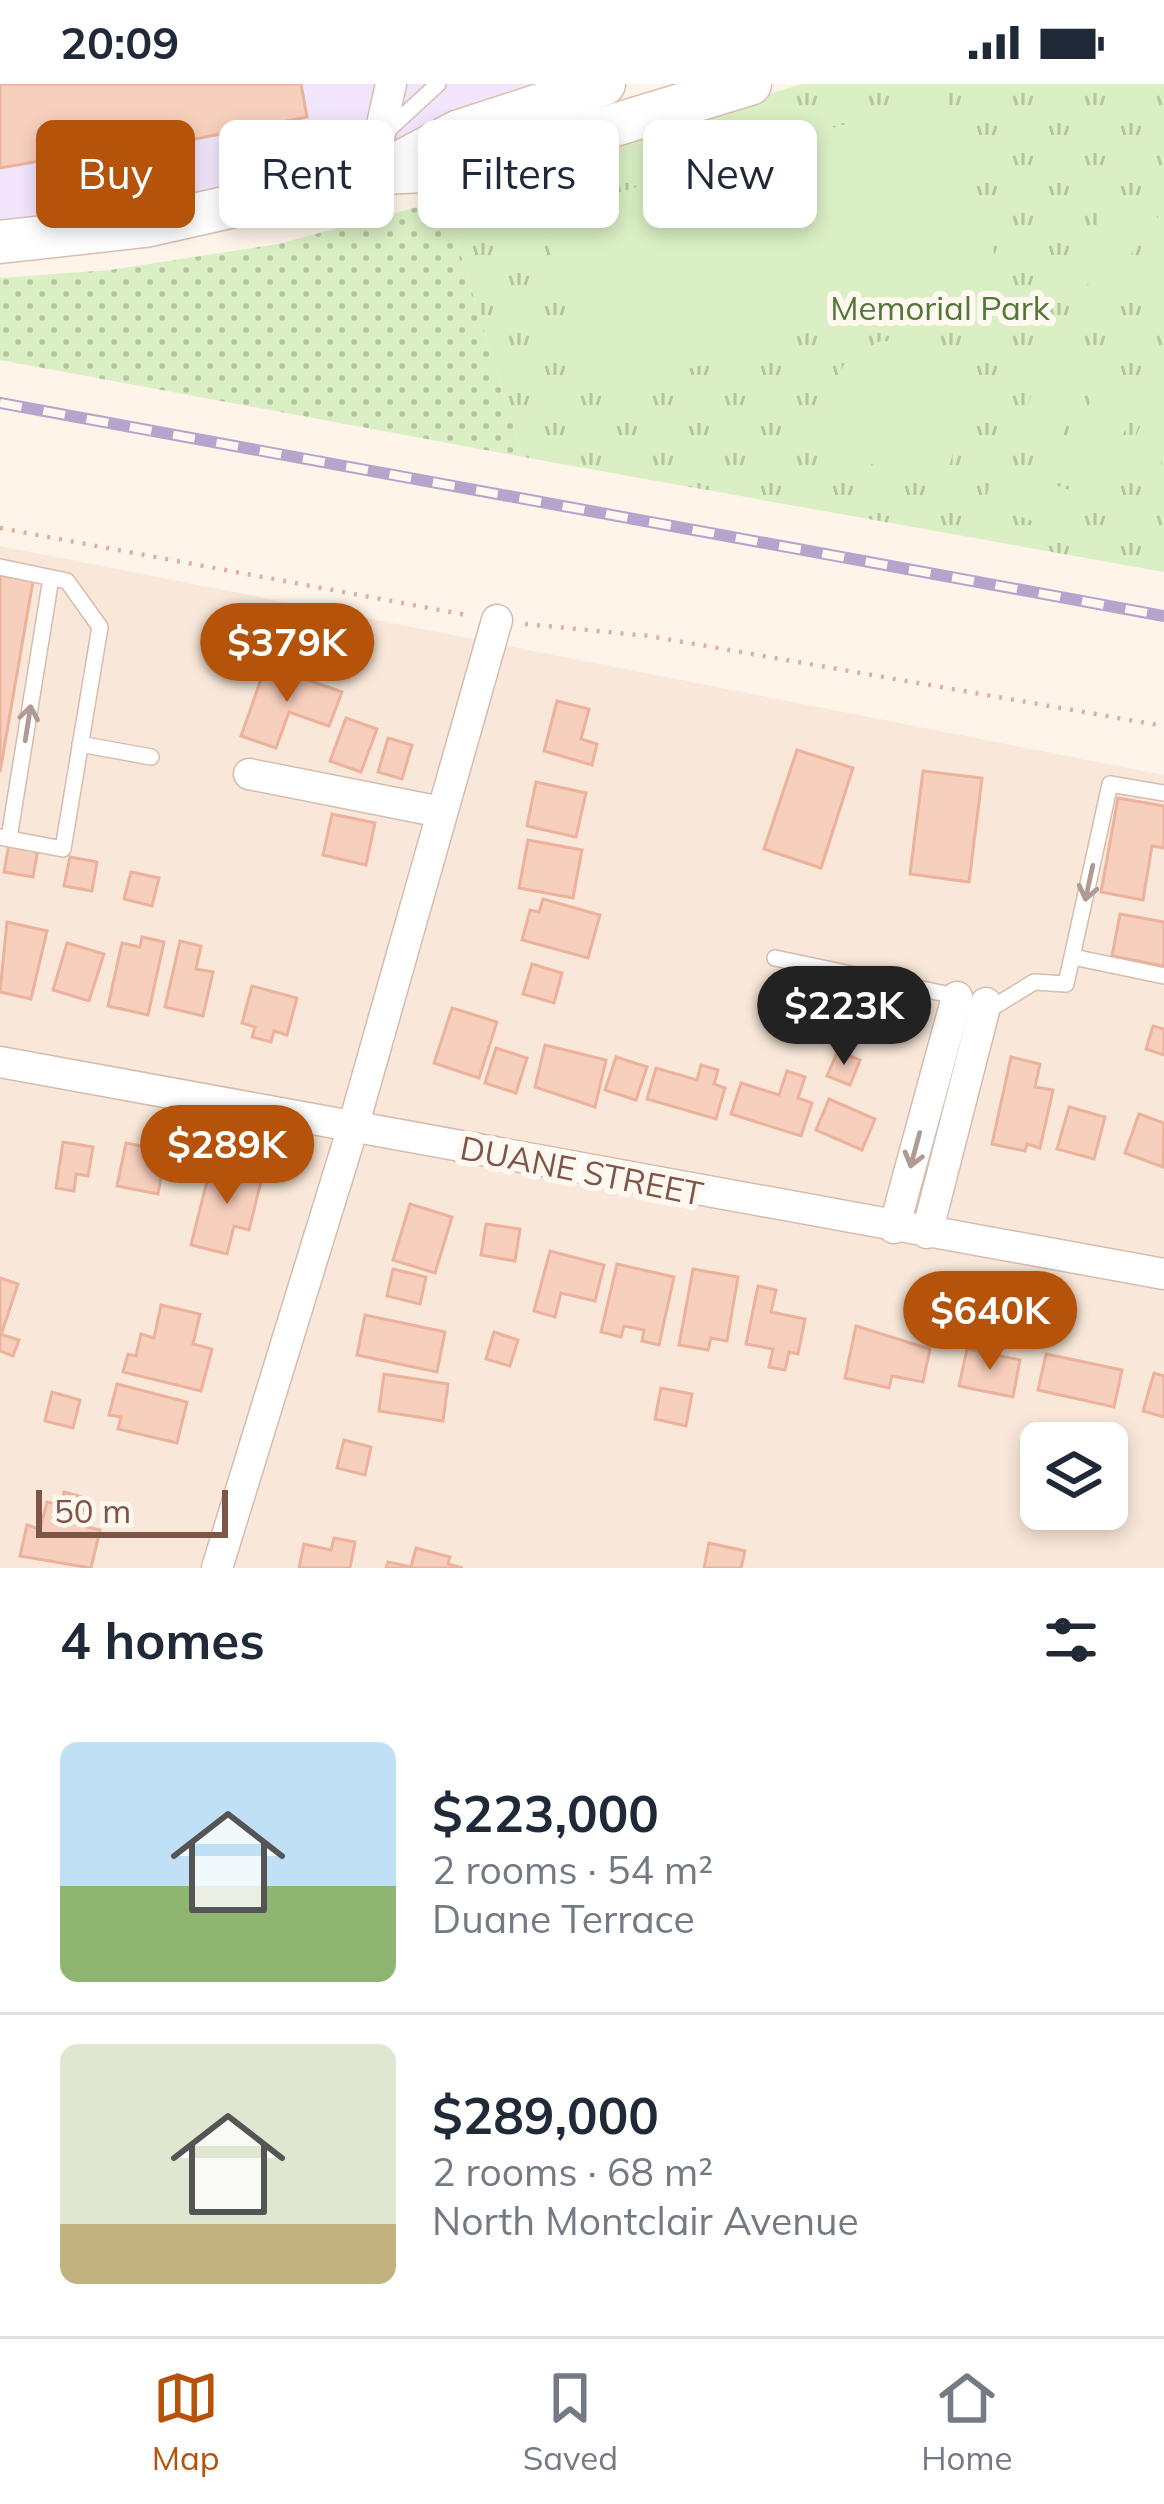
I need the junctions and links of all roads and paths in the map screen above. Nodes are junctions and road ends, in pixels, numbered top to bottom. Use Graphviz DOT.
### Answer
graph roads {
  1 [pos="392,84"];
  2 [pos="438,84"];
  3 [pos="604,84"];
  4 [pos="750,84"];
  5 [pos="386,120"];
  6 [pos="394,139"];
  7 [pos="394,152"];
  8 [pos="394,158"];
  9 [pos="219,204"];
  10 [pos="0,242"];
  11 [pos="0,528"];
  12 [pos="0,567"];
  13 [pos="52,578"];
  14 [pos="497,620"];
  15 [pos="1164,725"];
  16 [pos="80,744"];
  17 [pos="151,757"];
  18 [pos="249,774"];
  19 [pos="1164,793"];
  20 [pos="441,812"];
  21 [pos="4,838"];
  22 [pos="1072,957"];
  23 [pos="775,958"];
  24 [pos="1164,976"];
  25 [pos="972,1000"];
  26 [pos="0,1062"];
  27 [pos="353,1127"];
  28 [pos="894,1228"];
  29 [pos="926,1233"];
  30 [pos="1164,1274"];
  31 [pos="217,1568"];
  1 -- 5 [label="street"];
  2 -- 6 [label="lane"];
  3 -- 7 [label="street"];
  4 -- 8 [label="street"];
  9 -- 10 [label="street"];
  11 -- 14 [label="path"];
  12 -- 13 [label="lane"];
  13 -- 16 [label="lane"];
  21 -- 13 [label="lane, one-way"];
  14 -- 15 [label="path"];
  14 -- 20 [label="street"];
  16 -- 17 [label="lane"];
  16 -- 21 [label="lane"];
  18 -- 20 [label="street"];
  19 -- 22 [label="lane, one-way"];
  20 -- 27 [label="street"];
  22 -- 24 [label="lane"];
  22 -- 25 [label="lane"];
  23 -- 25 [label="lane"];
  25 -- 28 [label="street, one-way"];
  25 -- 29 [label="street"];
  26 -- 27 [label="street, DUANE STREET"];
  27 -- 28 [label="street, DUANE STREET"];
  27 -- 31 [label="street"];
  28 -- 29 [label="street, DUANE STREET"];
  29 -- 30 [label="street, DUANE STREET"];
}
